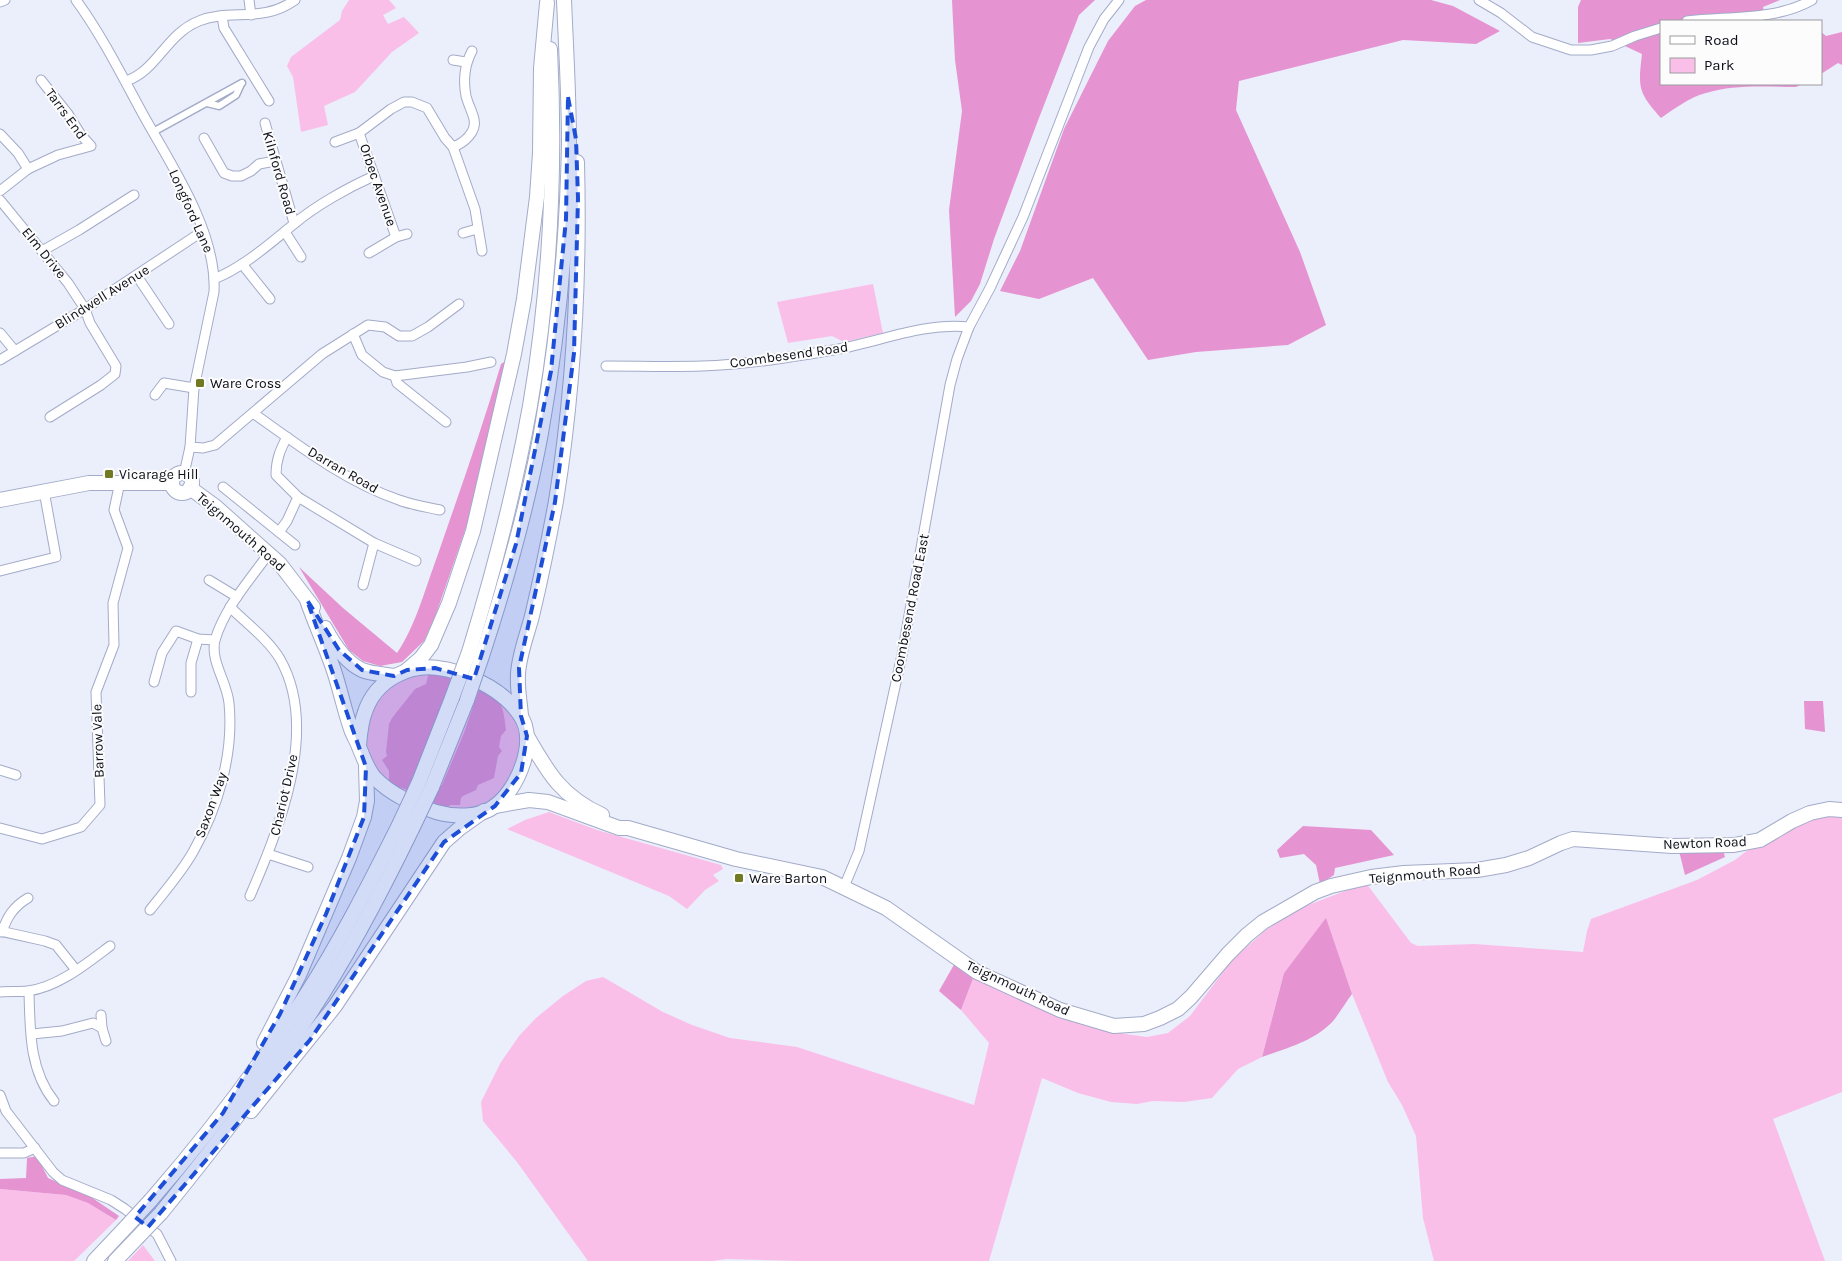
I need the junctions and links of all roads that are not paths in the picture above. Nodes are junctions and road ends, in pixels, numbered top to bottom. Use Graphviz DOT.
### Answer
graph roads {
  1 [pos="5,0"];
  2 [pos="76,0"];
  3 [pos="250,0"];
  4 [pos="295,0"];
  5 [pos="564,0"];
  6 [pos="1119,0"];
  7 [pos="1479,0"];
  8 [pos="1812,0"];
  9 [pos="0,2"];
  10 [pos="547,2"];
  11 [pos="251,15"];
  12 [pos="222,16"];
  13 [pos="1701,20"];
  14 [pos="1660,28"];
  15 [pos="472,51"];
  16 [pos="453,60"];
  17 [pos="466,62"];
  18 [pos="41,80"];
  19 [pos="126,82"];
  20 [pos="568,97"];
  21 [pos="269,101"];
  22 [pos="207,103"];
  23 [pos="265,123"];
  24 [pos="153,132"];
  25 [pos="359,133"];
  26 [pos="0,134"];
  27 [pos="204,138"];
  28 [pos="335,142"];
  29 [pos="219,145"];
  30 [pos="453,147"];
  31 [pos="211,151"];
  32 [pos="275,160"];
  33 [pos="28,169"];
  34 [pos="374,176"];
  35 [pos="0,191"];
  36 [pos="134,195"];
  37 [pos="0,200"];
  38 [pos="294,223"];
  39 [pos="477,229"];
  40 [pos="202,231"];
  41 [pos="285,232"];
  42 [pos="463,233"];
  43 [pos="407,234"];
  44 [pos="396,237"];
  45 [pos="42,250"];
  46 [pos="482,251"];
  47 [pos="370,253"];
  48 [pos="301,257"];
  49 [pos="242,264"];
  50 [pos="137,276"];
  51 [pos="214,279"];
  52 [pos="270,299"];
  53 [pos="459,304"];
  54 [pos="85,309"];
  55 [pos="169,324"];
  56 [pos="969,327"];
  57 [pos="0,333"];
  58 [pos="353,334"];
  59 [pos="15,351"];
  60 [pos="0,360"];
  61 [pos="491,362"];
  62 [pos="606,366"];
  63 [pos="395,376"];
  64 [pos="194,388"];
  65 [pos="155,396"];
  66 [pos="253,412"];
  67 [pos="50,417"];
  68 [pos="446,422"];
  69 [pos="287,437"];
  70 [pos="190,447"];
  71 [pos="184,474"];
  72 [pos="120,482"];
  73 [pos="172,484"];
  74 [pos="190,488"];
  75 [pos="223,488"];
  76 [pos="44,491"];
  77 [pos="298,497"];
  78 [pos="0,500"];
  79 [pos="440,510"];
  80 [pos="279,532"];
  81 [pos="374,542"];
  82 [pos="295,545"];
  83 [pos="269,553"];
  84 [pos="416,561"];
  85 [pos="0,571"];
  86 [pos="209,580"];
  87 [pos="363,585"];
  88 [pos="237,597"];
  89 [pos="307,600"];
  90 [pos="230,607"];
  91 [pos="198,639"];
  92 [pos="215,640"];
  93 [pos="476,654"];
  94 [pos="407,670"];
  95 [pos="394,676"];
  96 [pos="154,682"];
  97 [pos="190,692"];
  98 [pos="521,716"];
  99 [pos="527,736"];
  100 [pos="359,745"];
  101 [pos="366,767"];
  102 [pos="0,770"];
  103 [pos="16,774"];
  104 [pos="426,784"];
  105 [pos="489,809"];
  106 [pos="1842,810"];
  107 [pos="406,827"];
  108 [pos="0,828"];
  109 [pos="628,828"];
  110 [pos="1560,843"];
  111 [pos="268,854"];
  112 [pos="308,867"];
  113 [pos="844,887"];
  114 [pos="250,896"];
  115 [pos="28,898"];
  116 [pos="150,910"];
  117 [pos="1,932"];
  118 [pos="110,946"];
  119 [pos="76,970"];
  120 [pos="29,991"];
  121 [pos="0,992"];
  122 [pos="101,1015"];
  123 [pos="102,1028"];
  124 [pos="32,1034"];
  125 [pos="106,1041"];
  126 [pos="0,1096"];
  127 [pos="54,1101"];
  128 [pos="3,1111"];
  129 [pos="223,1113"];
  130 [pos="35,1148"];
  131 [pos="213,1148"];
  132 [pos="0,1153"];
  133 [pos="94,1261"];
  134 [pos="115,1261"];
  135 [pos="171,1261"];
  1 -- 9 [label="street"];
  2 -- 19 [label="street, Longford Lane"];
  3 -- 11 [label="street"];
  4 -- 11 [label="street"];
  5 -- 20 [label="main road"];
  6 -- 56 [label="street, Coombesend Road East"];
  7 -- 14 [label="street"];
  8 -- 13 [label="street"];
  10 -- 93 [label="main road"];
  10 -- 94 [label="main road"];
  11 -- 12 [label="street"];
  12 -- 19 [label="street"];
  12 -- 21 [label="street"];
  15 -- 17 [label="street"];
  16 -- 17 [label="street"];
  17 -- 30 [label="street"];
  18 -- 33 [label="street, Tarrs End"];
  19 -- 24 [label="street, Longford Lane"];
  20 -- 93 [label="main road"];
  20 -- 98 [label="main road"];
  22 -- 22 [label="street"];
  22 -- 24 [label="street"];
  23 -- 32 [label="street, Kilnford Road"];
  24 -- 40 [label="street, Longford Lane"];
  25 -- 28 [label="street"];
  25 -- 30 [label="street"];
  25 -- 34 [label="street, Orbec Avenue"];
  26 -- 33 [label="street"];
  27 -- 31 [label="street"];
  29 -- 31 [label="street"];
  30 -- 39 [label="street"];
  31 -- 32 [label="street"];
  32 -- 38 [label="street, Kilnford Road"];
  33 -- 35 [label="street"];
  34 -- 38 [label="street"];
  34 -- 44 [label="street, Orbec Avenue"];
  36 -- 45 [label="street"];
  37 -- 45 [label="street, Elm Drive"];
  38 -- 41 [label="street"];
  39 -- 42 [label="street"];
  39 -- 46 [label="street"];
  40 -- 50 [label="street, Blindwell Avenue"];
  40 -- 51 [label="street, Longford Lane"];
  41 -- 48 [label="street"];
  41 -- 49 [label="street"];
  43 -- 44 [label="street, Orbec Avenue"];
  44 -- 47 [label="street, Orbec Avenue"];
  45 -- 54 [label="street, Elm Drive"];
  49 -- 51 [label="street"];
  49 -- 52 [label="street"];
  50 -- 54 [label="street, Blindwell Avenue"];
  50 -- 55 [label="street"];
  51 -- 64 [label="street, Longford Lane"];
  53 -- 58 [label="street"];
  54 -- 59 [label="street, Blindwell Avenue"];
  54 -- 67 [label="street, Elm Drive"];
  56 -- 62 [label="street, Coombesend Road"];
  56 -- 113 [label="street, Coombesend Road East"];
  57 -- 59 [label="street"];
  58 -- 63 [label="street"];
  58 -- 66 [label="street"];
  59 -- 60 [label="street, Blindwell Avenue"];
  61 -- 63 [label="street"];
  63 -- 68 [label="street"];
  64 -- 65 [label="street"];
  64 -- 70 [label="street, Longford Lane"];
  66 -- 69 [label="street, Darran Road"];
  66 -- 70 [label="street"];
  69 -- 77 [label="street"];
  69 -- 79 [label="street, Darran Road"];
  70 -- 71 [label="street, Longford Lane"];
  71 -- 73 [label="main road"];
  71 -- 74 [label="main road"];
  72 -- 73 [label="main road"];
  72 -- 76 [label="main road"];
  72 -- 108 [label="street, Barrow Vale"];
  73 -- 74 [label="main road"];
  74 -- 83 [label="main road, Teignmouth Road"];
  75 -- 80 [label="street"];
  76 -- 78 [label="main road"];
  76 -- 85 [label="street"];
  77 -- 80 [label="street"];
  77 -- 81 [label="street"];
  80 -- 82 [label="street"];
  81 -- 84 [label="street"];
  81 -- 87 [label="street"];
  83 -- 88 [label="street"];
  83 -- 89 [label="main road, Teignmouth Road"];
  86 -- 88 [label="street"];
  88 -- 90 [label="street"];
  89 -- 95 [label="main road, Teignmouth Road"];
  89 -- 100 [label="main road, Teignmouth Road"];
  90 -- 92 [label="street"];
  90 -- 111 [label="street, Chariot Drive"];
  91 -- 92 [label="street"];
  91 -- 96 [label="street"];
  91 -- 97 [label="street"];
  92 -- 116 [label="street, Saxon Way"];
  93 -- 104 [label="main road, bridge"];
  93 -- 104 [label="main road, bridge"];
  94 -- 95 [label="main road"];
  94 -- 98 [label="main road"];
  95 -- 100 [label="main road"];
  98 -- 99 [label="main road"];
  99 -- 105 [label="main road"];
  99 -- 109 [label="main road, Teignmouth Road"];
  100 -- 101 [label="main road"];
  101 -- 105 [label="main road"];
  101 -- 129 [label="main road"];
  102 -- 103 [label="street"];
  104 -- 107 [label="main road, bridge"];
  105 -- 109 [label="main road, Teignmouth Road"];
  105 -- 131 [label="main road"];
  106 -- 110 [label="main road, Newton Road"];
  107 -- 129 [label="main road"];
  107 -- 131 [label="main road"];
  109 -- 113 [label="main road, Teignmouth Road"];
  110 -- 113 [label="main road, Teignmouth Road"];
  111 -- 112 [label="street, Chariot Drive"];
  111 -- 114 [label="street, Chariot Drive"];
  115 -- 117 [label="street"];
  117 -- 119 [label="street"];
  118 -- 119 [label="street"];
  119 -- 120 [label="street"];
  120 -- 121 [label="street"];
  120 -- 124 [label="street"];
  122 -- 123 [label="street"];
  123 -- 124 [label="street"];
  123 -- 125 [label="street"];
  124 -- 127 [label="street"];
  126 -- 128 [label="street"];
  128 -- 130 [label="street"];
  129 -- 133 [label="main road, bridge"];
  130 -- 132 [label="street"];
  130 -- 135 [label="street"];
  131 -- 134 [label="main road, bridge"];
}
